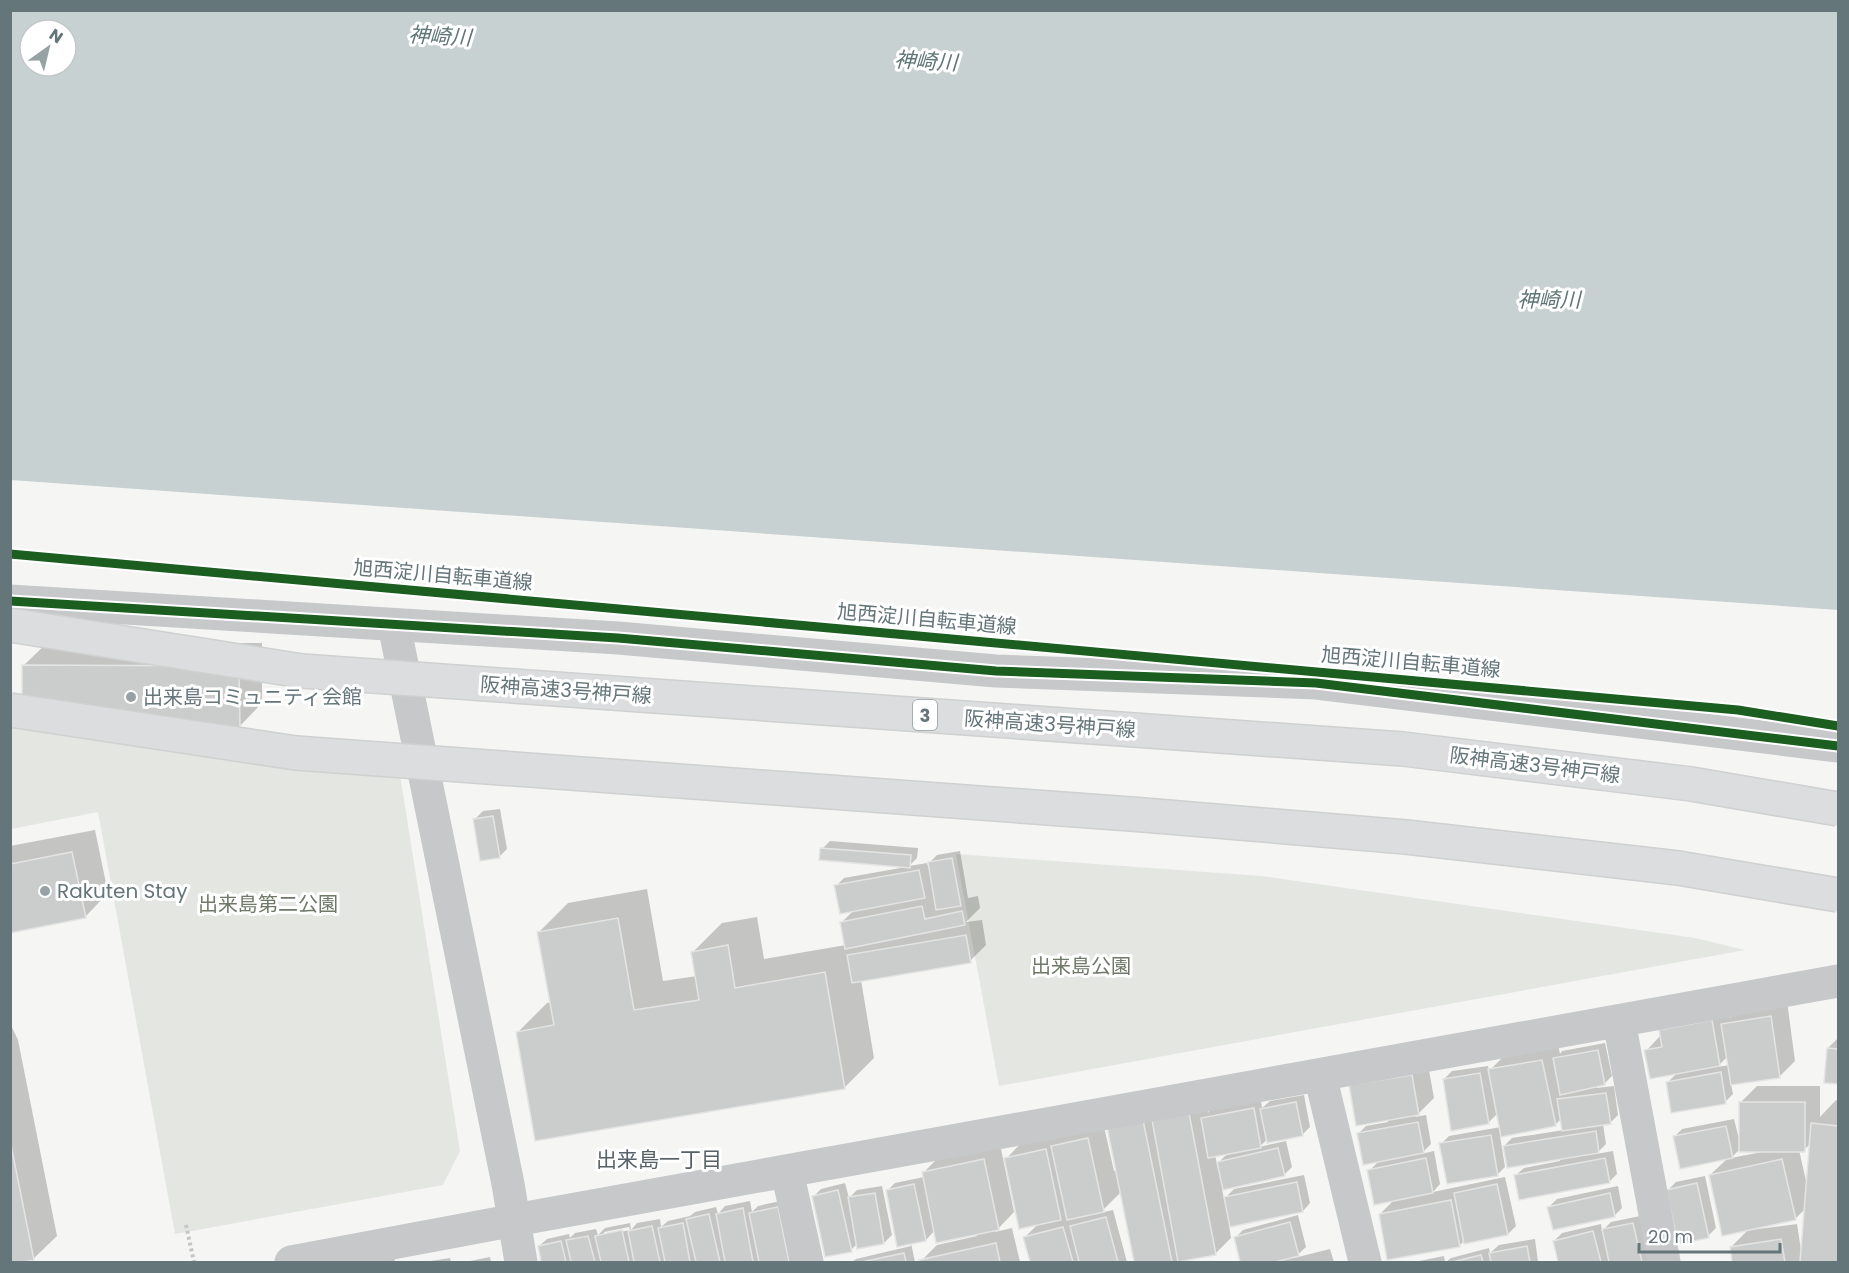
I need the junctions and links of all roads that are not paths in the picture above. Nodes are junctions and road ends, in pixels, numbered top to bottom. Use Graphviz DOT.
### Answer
graph roads {
  1 [pos="10,602"];
  2 [pos="10,625"];
  3 [pos="394,625"];
  4 [pos="10,711"];
  5 [pos="1839,746"];
  6 [pos="1839,809"];
  7 [pos="1839,895"];
  8 [pos="1839,981"];
  9 [pos="1619,1021"];
  10 [pos="1320,1075"];
  11 [pos="787,1171"];
  12 [pos="515,1220"];
  13 [pos="298,1262"];
  14 [pos="520,1263"];
  15 [pos="807,1263"];
  16 [pos="1365,1263"];
  17 [pos="1664,1263"];
  1 -- 3 [label="street"];
  2 -- 6 [label="highway, 阪神高速3号神戸線 / 3, bridge"];
  3 -- 5 [label="street"];
  3 -- 12 [label="street"];
  4 -- 7 [label="highway, bridge"];
  8 -- 9 [label="street"];
  9 -- 10 [label="street"];
  9 -- 17 [label="street"];
  10 -- 11 [label="street"];
  10 -- 16 [label="street"];
  11 -- 12 [label="street"];
  11 -- 15 [label="street"];
  12 -- 13 [label="street"];
  12 -- 14 [label="street"];
}
